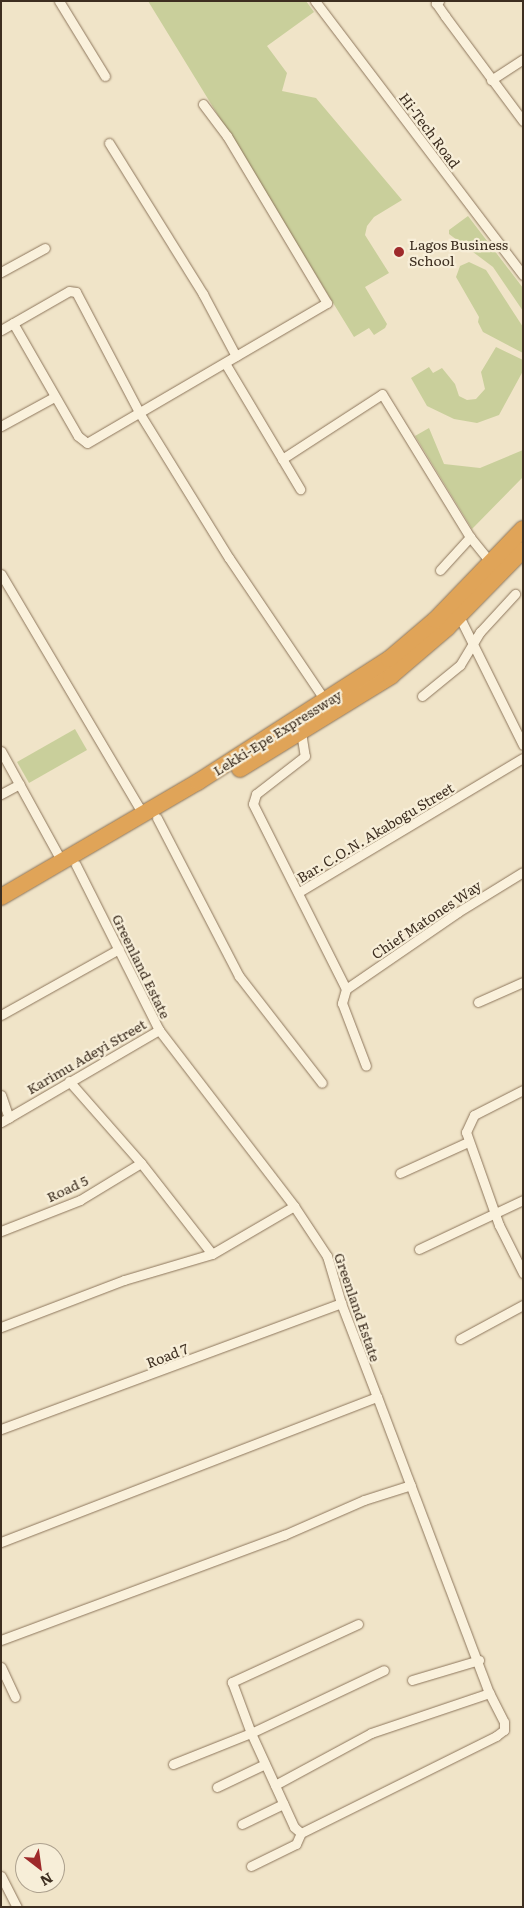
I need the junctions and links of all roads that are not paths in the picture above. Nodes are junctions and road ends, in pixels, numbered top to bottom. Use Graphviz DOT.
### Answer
graph roads {
  1 [pos="59,1"];
  2 [pos="315,1"];
  3 [pos="437,2"];
  4 [pos="523,59"];
  5 [pos="105,76"];
  6 [pos="491,80"];
  7 [pos="203,104"];
  8 [pos="523,121"];
  9 [pos="109,143"];
  10 [pos="45,248"];
  11 [pos="1,272"];
  12 [pos="523,275"];
  13 [pos="13,324"];
  14 [pos="1,330"];
  15 [pos="236,356"];
  16 [pos="225,363"];
  17 [pos="54,397"];
  18 [pos="140,414"];
  19 [pos="1,426"];
  20 [pos="282,459"];
  21 [pos="300,488"];
  22 [pos="523,529"];
  23 [pos="470,538"];
  24 [pos="523,550"];
  25 [pos="490,562"];
  26 [pos="440,570"];
  27 [pos="1,574"];
  28 [pos="515,594"];
  29 [pos="458,616"];
  30 [pos="473,646"];
  31 [pos="422,696"];
  32 [pos="326,702"];
  33 [pos="301,732"];
  34 [pos="523,746"];
  35 [pos="1,751"];
  36 [pos="523,758"];
  37 [pos="20,784"];
  38 [pos="1,794"];
  39 [pos="150,816"];
  40 [pos="69,863"];
  41 [pos="523,872"];
  42 [pos="299,892"];
  43 [pos="1,897"];
  44 [pos="1,910"];
  45 [pos="119,949"];
  46 [pos="523,982"];
  47 [pos="346,989"];
  48 [pos="478,1002"];
  49 [pos="1,1015"];
  50 [pos="159,1030"];
  51 [pos="366,1066"];
  52 [pos="69,1082"];
  53 [pos="322,1083"];
  54 [pos="523,1090"];
  55 [pos="1,1095"];
  56 [pos="5,1120"];
  57 [pos="468,1142"];
  58 [pos="141,1163"];
  59 [pos="400,1173"];
  60 [pos="523,1200"];
  61 [pos="294,1206"];
  62 [pos="495,1213"];
  63 [pos="1,1231"];
  64 [pos="419,1249"];
  65 [pos="212,1254"];
  66 [pos="523,1273"];
  67 [pos="341,1303"];
  68 [pos="523,1305"];
  69 [pos="1,1327"];
  70 [pos="460,1339"];
  71 [pos="377,1397"];
  72 [pos="1,1428"];
  73 [pos="411,1485"];
  74 [pos="1,1542"];
  75 [pos="358,1624"];
  76 [pos="1,1640"];
  77 [pos="479,1660"];
  78 [pos="1,1667"];
  79 [pos="384,1670"];
  80 [pos="412,1680"];
  81 [pos="489,1693"];
  82 [pos="15,1697"];
  83 [pos="251,1733"];
  84 [pos="173,1764"];
  85 [pos="265,1764"];
  86 [pos="275,1785"];
  87 [pos="217,1787"];
  88 [pos="283,1804"];
  89 [pos="242,1824"];
  90 [pos="301,1833"];
  91 [pos="251,1866"];
  92 [pos="1,1876"];
  93 [pos="17,1907"];
  1 -- 5 [label="street"];
  2 -- 12 [label="street, Hi-Tech Road"];
  3 -- 6 [label="street"];
  4 -- 6 [label="street"];
  6 -- 8 [label="street"];
  7 -- 15 [label="street"];
  9 -- 15 [label="street"];
  10 -- 11 [label="street"];
  13 -- 14 [label="street"];
  13 -- 17 [label="street"];
  13 -- 18 [label="street"];
  15 -- 16 [label="street"];
  16 -- 18 [label="street"];
  16 -- 20 [label="street"];
  17 -- 18 [label="street"];
  17 -- 19 [label="street"];
  18 -- 32 [label="street"];
  20 -- 21 [label="street"];
  20 -- 23 [label="street"];
  22 -- 25 [label="highway, Lekki-Epe Expressway"];
  23 -- 25 [label="street"];
  23 -- 26 [label="street"];
  24 -- 29 [label="highway, Lekki-Epe Expressway"];
  25 -- 32 [label="highway, Lekki-Epe Expressway"];
  27 -- 39 [label="street"];
  28 -- 30 [label="street"];
  29 -- 30 [label="street"];
  29 -- 33 [label="highway, Lekki-Epe Expressway"];
  30 -- 31 [label="street"];
  30 -- 34 [label="street"];
  32 -- 39 [label="highway, Lekki-Epe Expressway"];
  33 -- 39 [label="highway, Lekki-Epe Expressway"];
  33 -- 42 [label="street"];
  35 -- 37 [label="street, Greenland Estate"];
  36 -- 42 [label="street, Bar. C.O.N. Akabogu Street"];
  37 -- 38 [label="street"];
  37 -- 40 [label="street, Greenland Estate"];
  39 -- 40 [label="highway, Lekki-Epe Expressway"];
  39 -- 53 [label="street"];
  40 -- 43 [label="highway, Lekki-Epe Expressway"];
  40 -- 44 [label="highway, Lekki-Epe Expressway"];
  40 -- 45 [label="street, Greenland Estate"];
  41 -- 47 [label="street, Chief Matones Way"];
  42 -- 47 [label="street, Bar. C.O.N. Akabogu Street"];
  45 -- 49 [label="street"];
  45 -- 50 [label="street, Greenland Estate"];
  46 -- 48 [label="street"];
  47 -- 51 [label="street, Bar. C.O.N. Akabogu Street"];
  50 -- 52 [label="street, Karimu Adeyi Street"];
  50 -- 61 [label="street, Greenland Estate"];
  52 -- 56 [label="street, Karimu Adeyi Street"];
  52 -- 58 [label="street"];
  54 -- 57 [label="street"];
  55 -- 56 [label="street"];
  57 -- 59 [label="street"];
  57 -- 62 [label="street"];
  58 -- 63 [label="street, Road 5"];
  58 -- 65 [label="street"];
  60 -- 62 [label="street"];
  61 -- 65 [label="street"];
  61 -- 67 [label="street, Greenland Estate"];
  62 -- 64 [label="street"];
  62 -- 66 [label="street"];
  65 -- 69 [label="street"];
  67 -- 71 [label="street, Greenland Estate"];
  67 -- 72 [label="street, Road 7"];
  68 -- 70 [label="street"];
  71 -- 73 [label="street, Greenland Estate"];
  71 -- 74 [label="street"];
  73 -- 76 [label="street"];
  73 -- 77 [label="street, Greenland Estate"];
  75 -- 83 [label="street"];
  77 -- 80 [label="street"];
  77 -- 81 [label="street, Greenland Estate"];
  78 -- 82 [label="street"];
  79 -- 83 [label="street"];
  81 -- 86 [label="street"];
  81 -- 90 [label="street, Greenland Estate"];
  83 -- 84 [label="street"];
  83 -- 85 [label="street"];
  85 -- 86 [label="street"];
  85 -- 87 [label="street"];
  86 -- 88 [label="street"];
  88 -- 89 [label="street"];
  88 -- 90 [label="street"];
  90 -- 91 [label="street"];
  92 -- 93 [label="street"];
}
